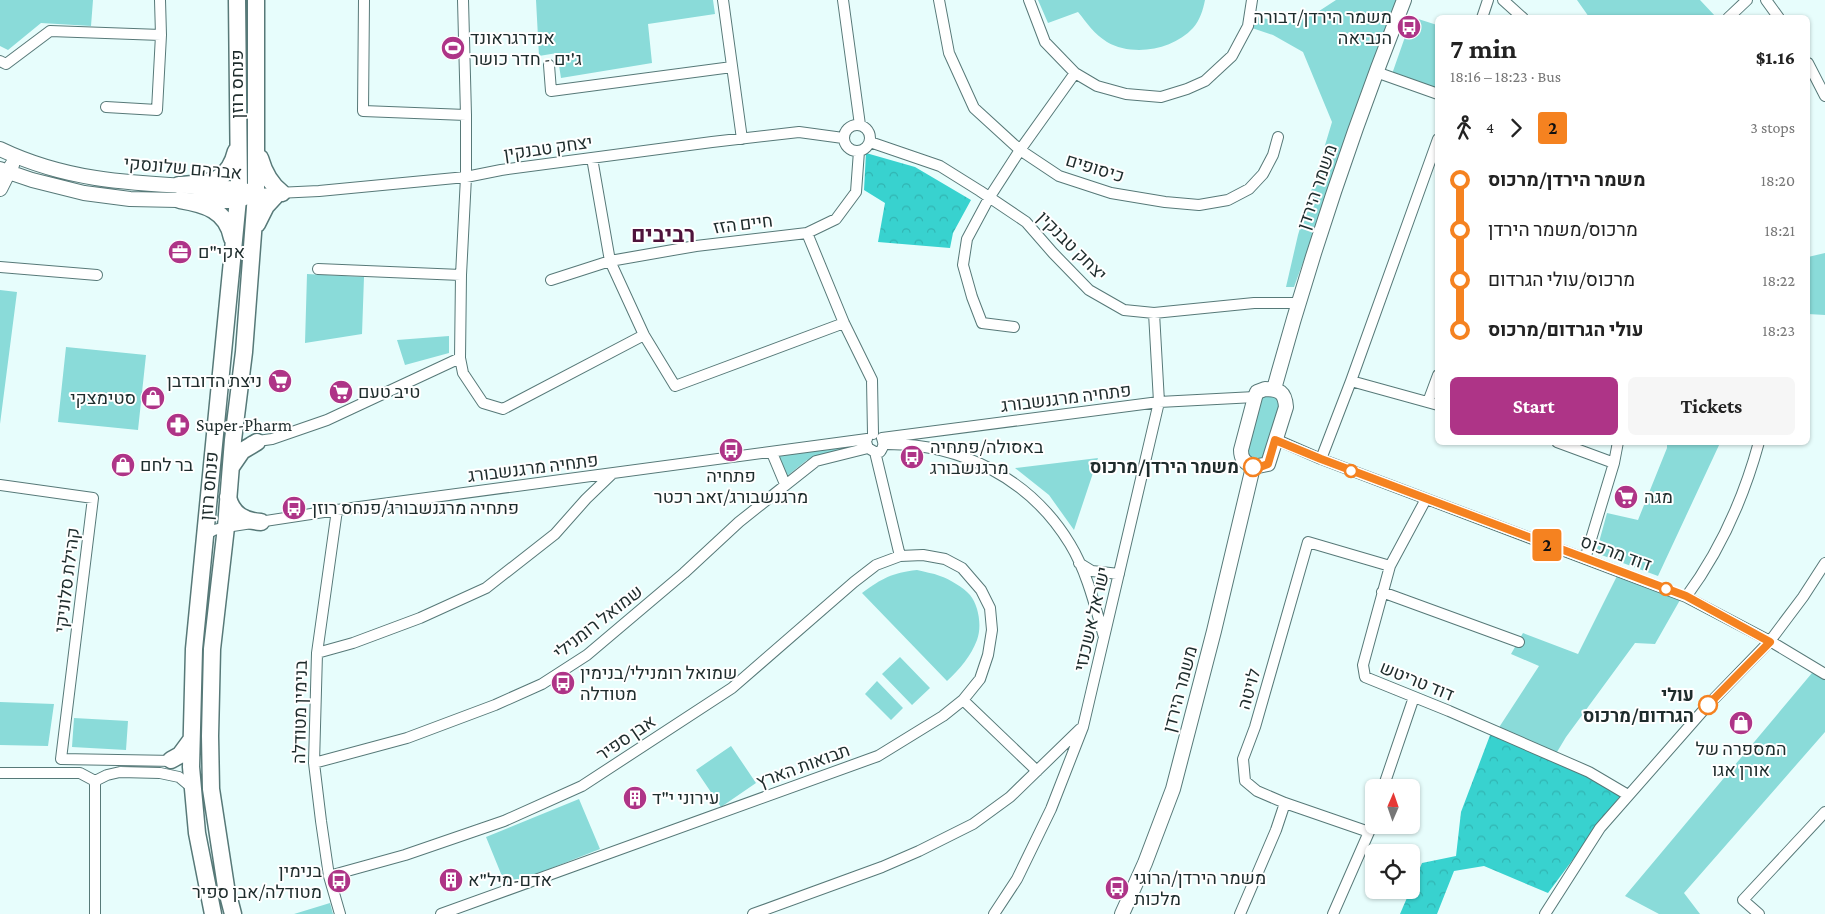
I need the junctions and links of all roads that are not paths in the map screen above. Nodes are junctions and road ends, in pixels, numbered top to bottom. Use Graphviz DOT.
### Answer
graph roads {
  1 [pos="160,0"];
  2 [pos="237,0"];
  3 [pos="256,0"];
  4 [pos="364,0"];
  5 [pos="463,0"];
  6 [pos="723,0"];
  7 [pos="842,0"];
  8 [pos="939,0"];
  9 [pos="1029,0"];
  10 [pos="1252,0"];
  11 [pos="1404,0"];
  12 [pos="1488,0"];
  13 [pos="1503,0"];
  14 [pos="1747,0"];
  15 [pos="1766,0"];
  16 [pos="1483,15"];
  17 [pos="1520,15"];
  18 [pos="1731,15"];
  19 [pos="1777,15"];
  20 [pos="161,35"];
  21 [pos="0,61"];
  22 [pos="549,65"];
  23 [pos="732,67"];
  24 [pos="1810,67"];
  25 [pos="1376,72"];
  26 [pos="1075,73"];
  27 [pos="1435,93"];
  28 [pos="1825,96"];
  29 [pos="106,107"];
  30 [pos="466,115"];
  31 [pos="860,125"];
  32 [pos="239,129"];
  33 [pos="1278,137"];
  34 [pos="742,138"];
  35 [pos="843,138"];
  36 [pos="870,142"];
  37 [pos="1435,147"];
  38 [pos="257,148"];
  39 [pos="0,149"];
  40 [pos="1020,150"];
  41 [pos="859,151"];
  42 [pos="16,157"];
  43 [pos="592,158"];
  44 [pos="4,171"];
  45 [pos="466,177"];
  46 [pos="0,189"];
  47 [pos="179,193"];
  48 [pos="280,193"];
  49 [pos="256,194"];
  50 [pos="238,195"];
  51 [pos="989,198"];
  52 [pos="807,233"];
  53 [pos="252,236"];
  54 [pos="233,247"];
  55 [pos="610,261"];
  56 [pos="0,267"];
  57 [pos="318,269"];
  58 [pos="98,275"];
  59 [pos="461,275"];
  60 [pos="551,280"];
  61 [pos="1298,303"];
  62 [pos="1154,313"];
  63 [pos="844,323"];
  64 [pos="1014,327"];
  65 [pos="644,335"];
  66 [pos="460,358"];
  67 [pos="1351,381"];
  68 [pos="1274,389"];
  69 [pos="1255,397"];
  70 [pos="1160,402"];
  71 [pos="1433,403"];
  72 [pos="214,439"];
  73 [pos="233,440"];
  74 [pos="1275,440"];
  75 [pos="256,442"];
  76 [pos="875,443"];
  77 [pos="1565,445"];
  78 [pos="1617,445"];
  79 [pos="1758,445"];
  80 [pos="772,453"];
  81 [pos="1321,459"];
  82 [pos="1614,463"];
  83 [pos="230,467"];
  84 [pos="1253,467"];
  85 [pos="612,474"];
  86 [pos="583,478"];
  87 [pos="785,484"];
  88 [pos="0,485"];
  89 [pos="228,496"];
  90 [pos="586,499"];
  91 [pos="1426,499"];
  92 [pos="337,510"];
  93 [pos="261,522"];
  94 [pos="226,527"];
  95 [pos="206,535"];
  96 [pos="900,556"];
  97 [pos="1585,559"];
  98 [pos="1825,562"];
  99 [pos="1079,563"];
  100 [pos="1390,566"];
  101 [pos="1119,574"];
  102 [pos="1382,592"];
  103 [pos="1686,596"];
  104 [pos="1104,639"];
  105 [pos="1519,642"];
  106 [pos="1770,642"];
  107 [pos="317,652"];
  108 [pos="1825,674"];
  109 [pos="1414,697"];
  110 [pos="963,700"];
  111 [pos="1083,727"];
  112 [pos="192,740"];
  113 [pos="171,760"];
  114 [pos="314,764"];
  115 [pos="190,766"];
  116 [pos="1037,771"];
  117 [pos="0,773"];
  118 [pos="1386,779"];
  119 [pos="95,780"];
  120 [pos="192,787"];
  121 [pos="212,789"];
  122 [pos="1628,795"];
  123 [pos="1285,803"];
  124 [pos="1825,812"];
  125 [pos="1365,831"];
  126 [pos="1368,834"];
  127 [pos="330,876"];
  128 [pos="95,914"];
  129 [pos="213,914"];
  130 [pos="233,914"];
  131 [pos="340,914"];
  132 [pos="442,914"];
  133 [pos="753,914"];
  134 [pos="994,914"];
  135 [pos="1122,914"];
  136 [pos="1240,914"];
  137 [pos="1333,914"];
  138 [pos="1545,914"];
  139 [pos="1759,914"];
  1 -- 20 [label="street"];
  2 -- 32 [label="main road, פנחס רוזן"];
  3 -- 38 [label="main road, פנחס רוזן"];
  4 -- 30 [label="street"];
  5 -- 30 [label="street"];
  6 -- 23 [label="street"];
  7 -- 31 [label="street"];
  8 -- 40 [label="street, כיסופים"];
  9 -- 26 [label="street"];
  10 -- 26 [label="street"];
  11 -- 25 [label="street, משמר הירדן"];
  12 -- 16 [label="street"];
  13 -- 17 [label="street"];
  14 -- 18 [label="street"];
  15 -- 19 [label="street"];
  20 -- 21 [label="street"];
  20 -- 29 [label="street"];
  22 -- 23 [label="street"];
  23 -- 34 [label="street"];
  24 -- 28 [label="street"];
  25 -- 27 [label="street"];
  25 -- 61 [label="street, משמר הירדן"];
  26 -- 40 [label="street"];
  30 -- 45 [label="street"];
  31 -- 35 [label="street"];
  31 -- 36 [label="street"];
  32 -- 47 [label="main road"];
  32 -- 50 [label="main road, פנחס רוזן"];
  33 -- 40 [label="street, כיסופים"];
  34 -- 35 [label="street, יצחק טבנקין"];
  34 -- 43 [label="street, יצחק טבנקין"];
  35 -- 41 [label="street"];
  36 -- 41 [label="street"];
  36 -- 51 [label="street, יצחק טבנקין"];
  37 -- 67 [label="street"];
  38 -- 48 [label="main road"];
  38 -- 49 [label="main road, פנחס רוזן"];
  39 -- 42 [label="street, אברהם שלונסקי"];
  40 -- 51 [label="street"];
  41 -- 52 [label="street, חיים הזז"];
  42 -- 44 [label="street"];
  42 -- 47 [label="street, אברהם שלונסקי"];
  43 -- 45 [label="street, יצחק טבנקין"];
  43 -- 55 [label="street"];
  44 -- 46 [label="street"];
  44 -- 47 [label="street, אברהם שלונסקי"];
  45 -- 48 [label="street, יצחק טבנקין"];
  45 -- 59 [label="street"];
  47 -- 50 [label="street, אברהם שלונסקי"];
  47 -- 54 [label="main road"];
  48 -- 49 [label="street, יצחק טבנקין"];
  48 -- 53 [label="main road"];
  49 -- 50 [label="street, אברהם שלונסקי"];
  49 -- 53 [label="main road, פנחס רוזן"];
  50 -- 54 [label="main road, פנחס רוזן"];
  51 -- 62 [label="street, יצחק טבנקין"];
  51 -- 64 [label="street"];
  52 -- 55 [label="street, חיים הזז"];
  52 -- 63 [label="street"];
  53 -- 73 [label="main road, פנחס רוזן"];
  54 -- 72 [label="main road, פנחס רוזן"];
  55 -- 60 [label="street, חיים הזז"];
  55 -- 65 [label="street"];
  56 -- 58 [label="street"];
  57 -- 59 [label="street"];
  59 -- 66 [label="street"];
  61 -- 62 [label="street, יצחק טבנקין"];
  61 -- 68 [label="street, משמר הירדן"];
  62 -- 70 [label="street, ישראל אשכנזי"];
  63 -- 65 [label="street"];
  63 -- 76 [label="street"];
  65 -- 66 [label="street"];
  66 -- 75 [label="street"];
  67 -- 71 [label="street"];
  67 -- 81 [label="street"];
  68 -- 69 [label="street"];
  68 -- 74 [label="street"];
  69 -- 70 [label="street, פתחיה מרגנשבורג"];
  69 -- 84 [label="street"];
  70 -- 76 [label="street, פתחיה מרגנשבורג"];
  70 -- 101 [label="street, ישראל אשכנזי"];
  72 -- 73 [label="street"];
  72 -- 95 [label="main road, פנחס רוזן"];
  73 -- 75 [label="street"];
  73 -- 83 [label="main road, פנחס רוזן"];
  74 -- 81 [label="street, דוד מרכוס"];
  74 -- 84 [label="street"];
  75 -- 83 [label="main road"];
  76 -- 80 [label="street, פתחיה מרגנשבורג"];
  76 -- 87 [label="street, שמואל רומנילי"];
  76 -- 96 [label="street"];
  76 -- 99 [label="street"];
  77 -- 82 [label="street"];
  78 -- 82 [label="street"];
  79 -- 103 [label="street"];
  80 -- 85 [label="street, פתחיה מרגנשבורג"];
  80 -- 87 [label="street"];
  81 -- 91 [label="street, דוד מרכוס"];
  82 -- 97 [label="street"];
  83 -- 89 [label="main road, פנחס רוזן"];
  84 -- 135 [label="street, משמר הירדן"];
  85 -- 86 [label="street, פתחיה מרגנשבורג"];
  85 -- 90 [label="street"];
  86 -- 90 [label="street"];
  86 -- 92 [label="street, פתחיה מרגנשבורג"];
  87 -- 114 [label="street, שמואל רומנילי"];
  88 -- 113 [label="street, קהילת סלוניקי"];
  89 -- 93 [label="main road"];
  89 -- 94 [label="main road, פנחס רוזן"];
  90 -- 107 [label="street"];
  91 -- 97 [label="street, דוד מרכוס"];
  91 -- 100 [label="street, דוד טריטש"];
  92 -- 93 [label="street, פתחיה מרגנשבורג"];
  92 -- 107 [label="street, בנימין מטודלה"];
  93 -- 94 [label="street, פתחיה מרגנשבורג"];
  94 -- 95 [label="street, פתחיה מרגנשבורג"];
  94 -- 121 [label="main road, פנחס רוזן"];
  95 -- 112 [label="main road, פנחס רוזן"];
  96 -- 110 [label="street, תבואות הארץ"];
  96 -- 127 [label="street, אבן ספיר"];
  97 -- 103 [label="street, דוד מרכוס"];
  98 -- 106 [label="street"];
  99 -- 101 [label="street"];
  99 -- 104 [label="street"];
  100 -- 102 [label="street, דוד טריטש"];
  100 -- 123 [label="street, לויטה"];
  101 -- 104 [label="street, ישראל אשכנזי"];
  102 -- 105 [label="street"];
  102 -- 109 [label="street, דוד טריטש"];
  103 -- 106 [label="street, דוד מרכוס"];
  104 -- 111 [label="street, ישראל אשכנזי"];
  106 -- 108 [label="street, דוד מרכוס"];
  106 -- 122 [label="street"];
  107 -- 114 [label="street, בנימין מטודלה"];
  109 -- 118 [label="street"];
  109 -- 122 [label="street, דוד טריטש"];
  110 -- 116 [label="street"];
  110 -- 132 [label="street, תבואות הארץ"];
  111 -- 116 [label="street"];
  111 -- 134 [label="street, ישראל אשכנזי"];
  112 -- 113 [label="main road"];
  112 -- 115 [label="main road, פנחס רוזן"];
  113 -- 115 [label="street"];
  114 -- 127 [label="street, בנימין מטודלה"];
  115 -- 120 [label="main road, פנחס רוזן"];
  115 -- 121 [label="street"];
  116 -- 133 [label="street"];
  117 -- 119 [label="street"];
  119 -- 120 [label="street"];
  119 -- 128 [label="street"];
  120 -- 129 [label="main road, פנחס רוזן"];
  121 -- 130 [label="main road, פנחס רוזן"];
  122 -- 138 [label="street"];
  123 -- 125 [label="street, לויטה"];
  123 -- 136 [label="street"];
  124 -- 139 [label="street"];
  126 -- 137 [label="street"];
  127 -- 131 [label="street, בנימין מטודלה"];
}
